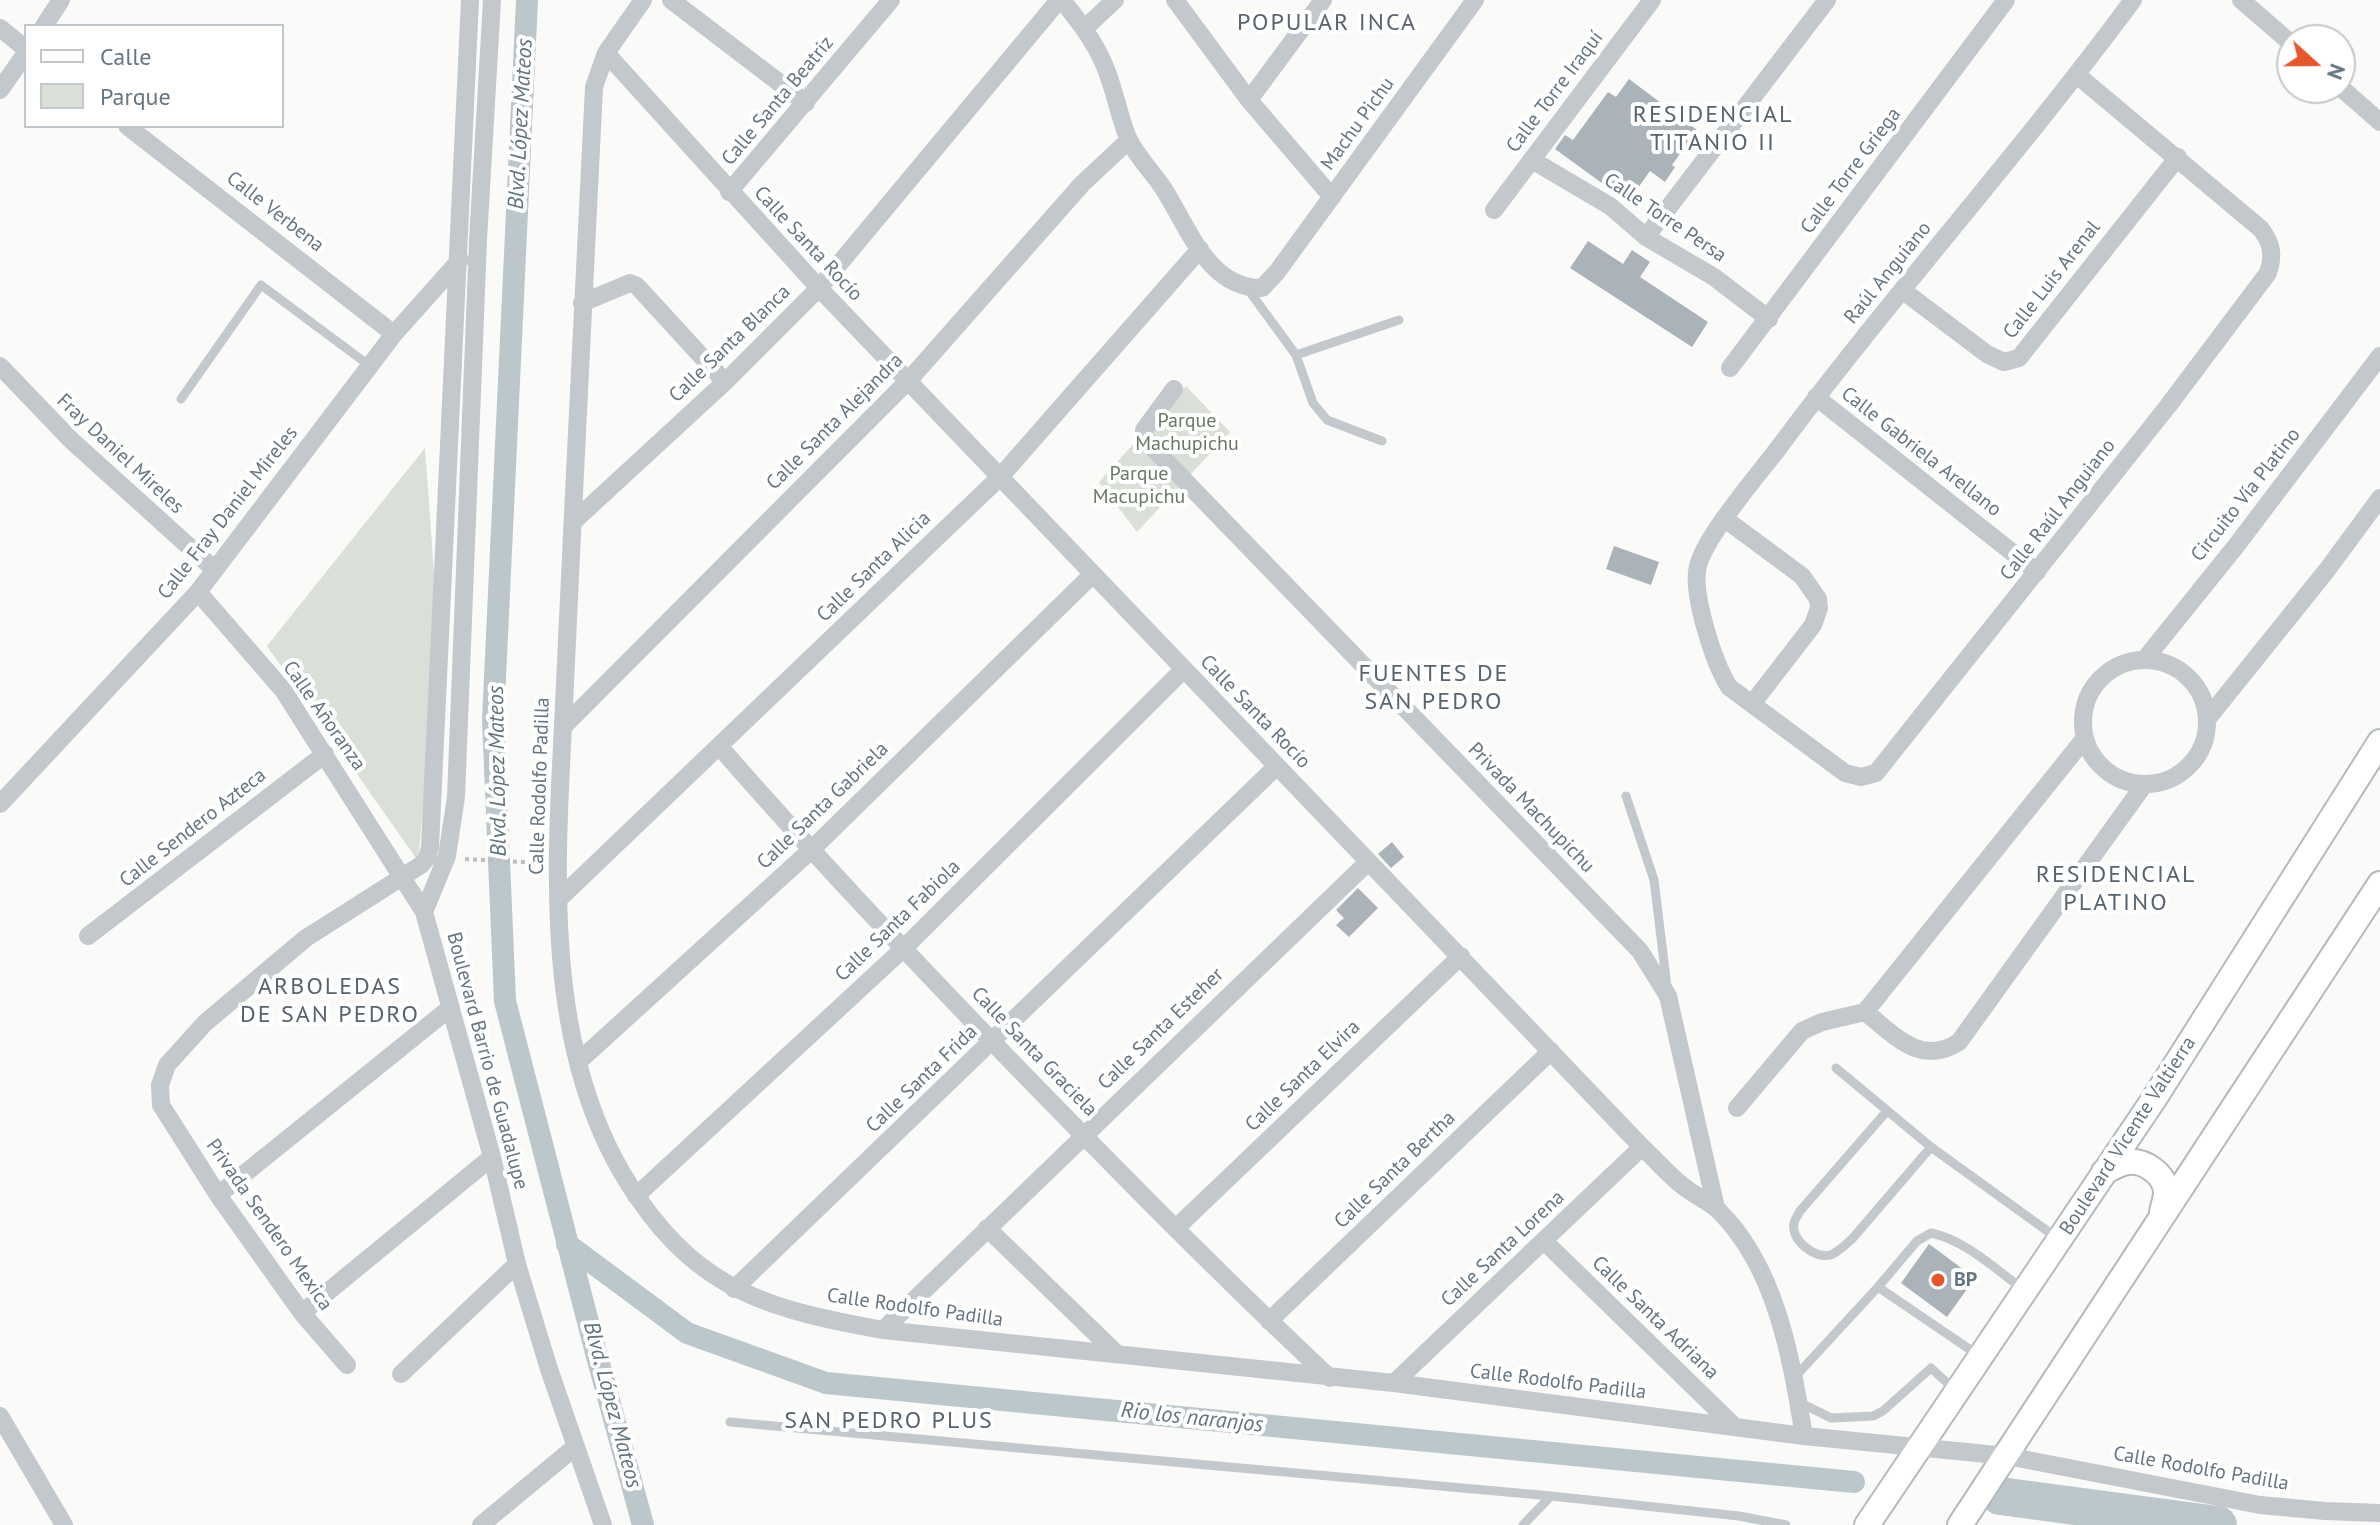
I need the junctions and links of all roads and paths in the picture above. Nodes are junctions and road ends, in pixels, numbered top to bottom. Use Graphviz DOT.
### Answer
graph roads {
  1 [pos="61,0"];
  2 [pos="470,0"];
  3 [pos="492,0"];
  4 [pos="643,0"];
  5 [pos="671,0"];
  6 [pos="1061,0"];
  7 [pos="1115,0"];
  8 [pos="1175,0"];
  9 [pos="1323,0"];
  10 [pos="1475,0"];
  11 [pos="1652,0"];
  12 [pos="1827,0"];
  13 [pos="2006,0"];
  14 [pos="2133,0"];
  15 [pos="2241,0"];
  16 [pos="885,2"];
  17 [pos="45,24"];
  18 [pos="0,28"];
  19 [pos="1084,29"];
  20 [pos="2276,30"];
  21 [pos="24,49"];
  22 [pos="606,53"];
  23 [pos="24,54"];
  24 [pos="2077,75"];
  25 [pos="0,90"];
  26 [pos="1249,100"];
  27 [pos="2356,101"];
  28 [pos="806,103"];
  29 [pos="2380,122"];
  30 [pos="130,128"];
  31 [pos="1129,140"];
  32 [pos="2178,157"];
  33 [pos="1532,160"];
  34 [pos="729,192"];
  35 [pos="1332,197"];
  36 [pos="1494,210"];
  37 [pos="1646,237"];
  38 [pos="478,240"];
  39 [pos="1200,249"];
  40 [pos="457,263"];
  41 [pos="819,288"];
  42 [pos="1247,288"];
  43 [pos="1902,290"];
  44 [pos="582,303"];
  45 [pos="1769,319"];
  46 [pos="1399,320"];
  47 [pos="394,334"];
  48 [pos="1296,355"];
  49 [pos="2380,356"];
  50 [pos="370,366"];
  51 [pos="1730,368"];
  52 [pos="4,379"];
  53 [pos="909,380"];
  54 [pos="725,382"];
  55 [pos="1174,389"];
  56 [pos="1816,397"];
  57 [pos="181,399"];
  58 [pos="1382,441"];
  59 [pos="1000,477"];
  60 [pos="2380,498"];
  61 [pos="1725,519"];
  62 [pos="573,522"];
  63 [pos="215,570"];
  64 [pos="2037,572"];
  65 [pos="1092,575"];
  66 [pos="1695,584"];
  67 [pos="198,592"];
  68 [pos="2145,659"];
  69 [pos="1183,670"];
  70 [pos="1752,704"];
  71 [pos="2208,718"];
  72 [pos="563,727"];
  73 [pos="2085,738"];
  74 [pos="2380,742"];
  75 [pos="719,746"];
  76 [pos="325,754"];
  77 [pos="1277,766"];
  78 [pos="2144,785"];
  79 [pos="1626,796"];
  80 [pos="0,804"];
  81 [pos="810,851"];
  82 [pos="471,860"];
  83 [pos="1368,862"];
  84 [pos="533,863"];
  85 [pos="401,875"];
  86 [pos="2380,884"];
  87 [pos="560,898"];
  88 [pos="424,912"];
  89 [pos="88,936"];
  90 [pos="903,949"];
  91 [pos="1461,956"];
  92 [pos="1668,996"];
  93 [pos="450,1008"];
  94 [pos="1865,1012"];
  95 [pos="993,1042"];
  96 [pos="1551,1051"];
  97 [pos="578,1062"];
  98 [pos="1836,1068"];
  99 [pos="1737,1108"];
  100 [pos="1887,1111"];
  101 [pos="1083,1135"];
  102 [pos="1642,1147"];
  103 [pos="1931,1147"];
  104 [pos="492,1157"];
  105 [pos="2104,1172"];
  106 [pos="218,1195"];
  107 [pos="636,1196"];
  108 [pos="1716,1208"];
  109 [pos="2161,1219"];
  110 [pos="987,1228"];
  111 [pos="1176,1228"];
  112 [pos="2059,1240"];
  113 [pos="1544,1241"];
  114 [pos="517,1264"];
  115 [pos="1878,1287"];
  116 [pos="734,1289"];
  117 [pos="2025,1291"];
  118 [pos="302,1313"];
  119 [pos="1269,1321"];
  120 [pos="883,1330"];
  121 [pos="1117,1354"];
  122 [pos="1981,1357"];
  123 [pos="347,1365"];
  124 [pos="401,1374"];
  125 [pos="1330,1378"];
  126 [pos="1794,1378"];
  127 [pos="1394,1383"];
  128 [pos="1957,1392"];
  129 [pos="1798,1401"];
  130 [pos="0,1416"];
  131 [pos="730,1422"];
  132 [pos="1735,1427"];
  133 [pos="1804,1436"];
  134 [pos="1918,1446"];
  135 [pos="575,1447"];
  136 [pos="2007,1456"];
  137 [pos="1551,1496"];
  138 [pos="2380,1513"];
  139 [pos="64,1525"];
  140 [pos="481,1525"];
  141 [pos="603,1525"];
  142 [pos="1523,1525"];
  143 [pos="1786,1525"];
  144 [pos="1867,1525"];
  145 [pos="1960,1525"];
  1 -- 17 [label="street"];
  2 -- 40 [label="street"];
  3 -- 38 [label="street"];
  4 -- 22 [label="street"];
  5 -- 28 [label="street"];
  6 -- 19 [label="street"];
  6 -- 41 [label="street, Calle Santa Blanca"];
  7 -- 19 [label="street"];
  8 -- 26 [label="street"];
  9 -- 26 [label="street"];
  10 -- 35 [label="street, Machu Pichu"];
  11 -- 33 [label="street, Calle Torre Iraquí"];
  12 -- 37 [label="street"];
  13 -- 45 [label="street, Calle Torre Griega"];
  14 -- 24 [label="street, Raúl Anguiano"];
  15 -- 20 [label="street"];
  16 -- 28 [label="street, Calle Santa Beatriz"];
  18 -- 21 [label="street"];
  19 -- 31 [label="street"];
  22 -- 34 [label="street, Calle Santa Rocío"];
  22 -- 44 [label="street, Calle Rodolfo Padilla"];
  23 -- 25 [label="street"];
  24 -- 32 [label="street, Calle Raúl Anguiano"];
  24 -- 43 [label="street, Raúl Anguiano"];
  26 -- 35 [label="street"];
  27 -- 29 [label="street"];
  28 -- 34 [label="street, Calle Santa Beatriz"];
  30 -- 47 [label="street, Calle Verbena"];
  31 -- 39 [label="street"];
  31 -- 53 [label="street, Calle Santa Alejandra"];
  32 -- 43 [label="street, Calle Luis Arenal"];
  32 -- 64 [label="street, Calle Raúl Anguiano"];
  33 -- 36 [label="street, Calle Torre Iraquí"];
  33 -- 37 [label="street, Calle Torre Persa"];
  34 -- 41 [label="street, Calle Santa Rocío"];
  35 -- 42 [label="street, Machu Pichu"];
  37 -- 45 [label="street, Calle Torre Persa"];
  38 -- 40 [label="street, Calle Fray Daniel Mireles"];
  38 -- 88 [label="street"];
  39 -- 42 [label="street"];
  39 -- 59 [label="street, Calle Santa Alicia"];
  40 -- 47 [label="street, Calle Fray Daniel Mireles"];
  40 -- 85 [label="street"];
  41 -- 53 [label="street, Calle Santa Rocío"];
  41 -- 54 [label="street, Calle Santa Blanca"];
  42 -- 48 [label="lane"];
  43 -- 56 [label="street, Raúl Anguiano"];
  44 -- 54 [label="street"];
  44 -- 62 [label="street, Calle Rodolfo Padilla"];
  45 -- 51 [label="street, Calle Torre Griega"];
  46 -- 48 [label="lane"];
  47 -- 50 [label="street, Calle Fray Daniel Mireles"];
  48 -- 58 [label="lane"];
  49 -- 68 [label="street, Circuito Vía Platino"];
  50 -- 57 [label="lane"];
  50 -- 63 [label="street, Calle Fray Daniel Mireles"];
  52 -- 63 [label="street, Fray Daniel Mireles"];
  53 -- 59 [label="street, Calle Santa Rocío"];
  53 -- 72 [label="street, Calle Santa Alejandra"];
  54 -- 62 [label="street, Calle Santa Blanca"];
  55 -- 92 [label="street, Privada Machupichu"];
  56 -- 61 [label="street, Raúl Anguiano"];
  56 -- 64 [label="street, Calle Gabriela Arellano"];
  59 -- 65 [label="street, Calle Santa Rocío"];
  59 -- 75 [label="street, Calle Santa Alicia"];
  60 -- 71 [label="street"];
  61 -- 66 [label="street, Raúl Anguiano"];
  61 -- 70 [label="street"];
  62 -- 72 [label="street, Calle Rodolfo Padilla"];
  63 -- 67 [label="street, Calle Fray Daniel Mireles"];
  64 -- 70 [label="street, Calle Raúl Anguiano"];
  65 -- 69 [label="street, Calle Santa Rocío"];
  65 -- 81 [label="street, Calle Santa Gabriela"];
  66 -- 70 [label="street, Calle Raúl Anguiano"];
  67 -- 76 [label="street, Calle Añoranza"];
  67 -- 80 [label="street, Calle Fray Daniel Mireles"];
  68 -- 71 [label="street"];
  68 -- 73 [label="street"];
  69 -- 77 [label="street, Calle Santa Rocío"];
  69 -- 90 [label="street, Calle Santa Fabiola"];
  71 -- 78 [label="street"];
  72 -- 87 [label="street, Calle Rodolfo Padilla"];
  73 -- 78 [label="street"];
  73 -- 94 [label="street"];
  74 -- 105 [label="main road, Boulevard Vicente Valtierra"];
  75 -- 81 [label="street, Calle Santa Graciela"];
  75 -- 87 [label="street, Calle Santa Alicia"];
  76 -- 85 [label="street, Calle Añoranza"];
  76 -- 89 [label="street, Calle Sendero Azteca"];
  77 -- 83 [label="street, Calle Santa Rocío"];
  77 -- 95 [label="street, Calle Santa Frida"];
  78 -- 94 [label="street"];
  79 -- 92 [label="lane"];
  81 -- 90 [label="street, Calle Santa Graciela"];
  81 -- 97 [label="street, Calle Santa Gabriela"];
  82 -- 84 [label="path"];
  83 -- 91 [label="street, Calle Santa Rocío"];
  83 -- 101 [label="street, Calle Santa Esteher"];
  85 -- 88 [label="street, Boulevard Barrio de Guadalupe"];
  85 -- 106 [label="street, Privada Sendero Mexica"];
  86 -- 109 [label="main road"];
  87 -- 97 [label="street, Calle Rodolfo Padilla"];
  88 -- 93 [label="street, Boulevard Barrio de Guadalupe"];
  90 -- 95 [label="street, Calle Santa Graciela"];
  90 -- 107 [label="street, Calle Santa Fabiola"];
  91 -- 96 [label="street, Calle Santa Rocío"];
  91 -- 111 [label="street, Calle Santa Elvira"];
  92 -- 108 [label="street, Privada Machupichu"];
  93 -- 104 [label="street, Boulevard Barrio de Guadalupe"];
  93 -- 106 [label="street"];
  94 -- 99 [label="street"];
  95 -- 101 [label="street, Calle Santa Graciela"];
  95 -- 116 [label="street, Calle Santa Frida"];
  96 -- 102 [label="street, Calle Santa Rocío"];
  96 -- 119 [label="street, Calle Santa Bertha"];
  97 -- 107 [label="street, Calle Rodolfo Padilla"];
  98 -- 100 [label="lane"];
  100 -- 103 [label="lane"];
  100 -- 103 [label="lane"];
  101 -- 110 [label="street, Calle Santa Esteher"];
  101 -- 111 [label="street, Calle Santa Graciela"];
  102 -- 108 [label="street, Calle Santa Rocío"];
  102 -- 113 [label="street, Calle Santa Lorena"];
  103 -- 112 [label="lane"];
  104 -- 114 [label="street, Boulevard Barrio de Guadalupe"];
  104 -- 118 [label="street"];
  105 -- 109 [label="main road"];
  105 -- 112 [label="main road, Boulevard Vicente Valtierra"];
  106 -- 118 [label="street, Privada Sendero Mexica"];
  107 -- 116 [label="street, Calle Rodolfo Padilla"];
  108 -- 126 [label="street, Calle Santa Rocío"];
  109 -- 136 [label="main road"];
  110 -- 120 [label="street, Calle Santa Esteher"];
  110 -- 121 [label="street"];
  111 -- 119 [label="street, Calle Santa Graciela"];
  112 -- 117 [label="main road, Boulevard Vicente Valtierra"];
  113 -- 127 [label="street, Calle Santa Lorena"];
  113 -- 132 [label="street, Calle Santa Adriana"];
  114 -- 124 [label="street"];
  114 -- 135 [label="street, Boulevard Barrio de Guadalupe"];
  115 -- 117 [label="lane"];
  115 -- 122 [label="lane"];
  115 -- 126 [label="lane"];
  116 -- 120 [label="street, Calle Rodolfo Padilla"];
  117 -- 122 [label="main road, Boulevard Vicente Valtierra"];
  118 -- 123 [label="street, Privada Sendero Mexica"];
  119 -- 125 [label="street, Calle Santa Graciela"];
  120 -- 121 [label="street, Calle Rodolfo Padilla"];
  121 -- 125 [label="street, Calle Rodolfo Padilla"];
  122 -- 128 [label="main road, Boulevard Vicente Valtierra"];
  125 -- 127 [label="street, Calle Rodolfo Padilla"];
  126 -- 129 [label="street, Calle Santa Rocío"];
  127 -- 132 [label="street, Calle Rodolfo Padilla"];
  128 -- 129 [label="lane"];
  128 -- 134 [label="main road, Boulevard Vicente Valtierra"];
  129 -- 133 [label="street, Calle Santa Rocío"];
  130 -- 139 [label="street"];
  131 -- 137 [label="lane"];
  132 -- 133 [label="street, Calle Rodolfo Padilla"];
  133 -- 134 [label="street, Calle Rodolfo Padilla"];
  134 -- 136 [label="street, Calle Rodolfo Padilla"];
  134 -- 144 [label="main road, Boulevard Vicente Valtierra"];
  135 -- 140 [label="street"];
  135 -- 141 [label="street, Boulevard Barrio de Guadalupe"];
  136 -- 138 [label="street, Calle Rodolfo Padilla"];
  136 -- 145 [label="main road"];
  137 -- 142 [label="lane"];
  137 -- 143 [label="lane"];
}
